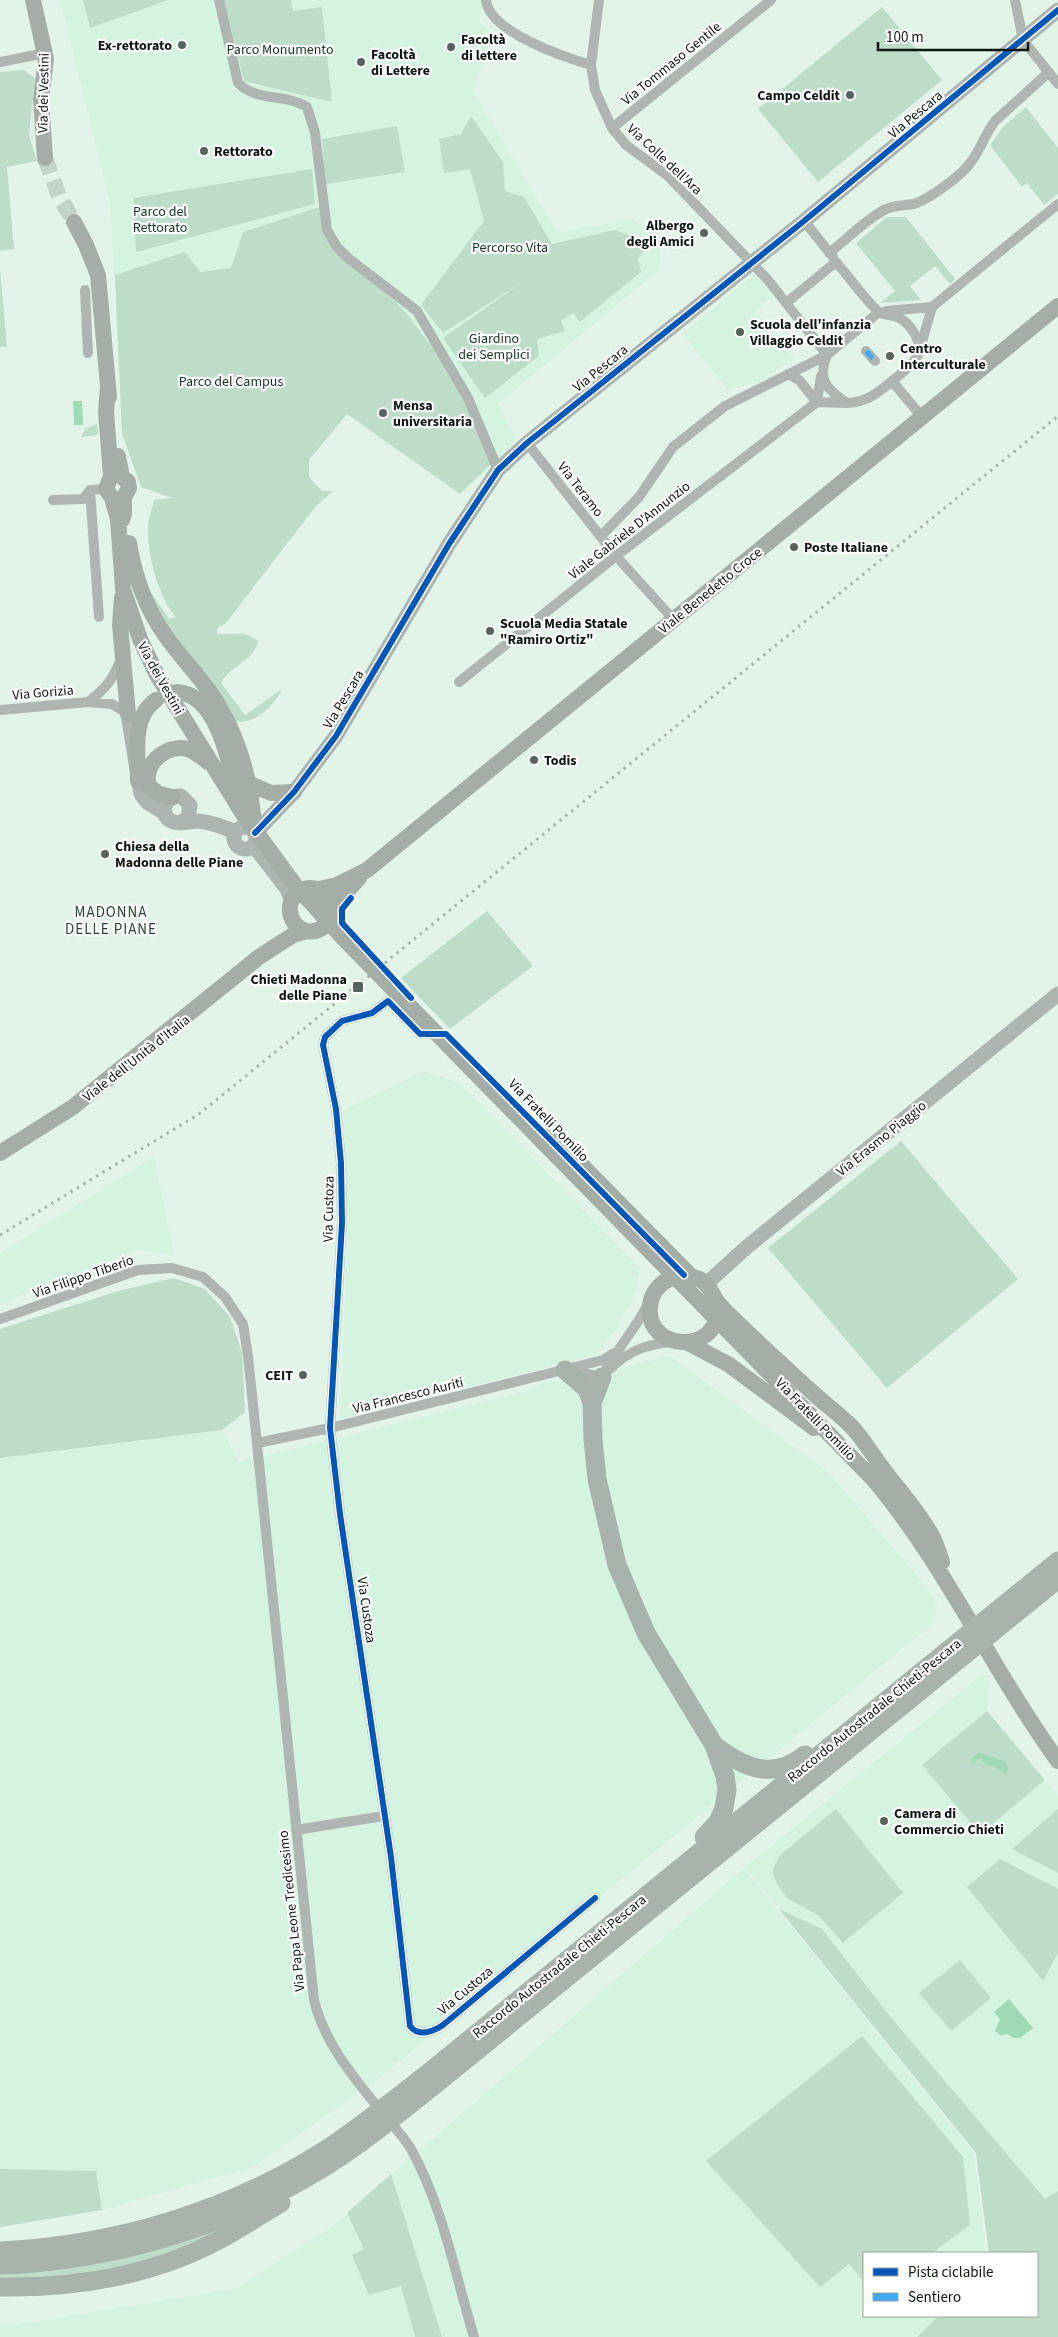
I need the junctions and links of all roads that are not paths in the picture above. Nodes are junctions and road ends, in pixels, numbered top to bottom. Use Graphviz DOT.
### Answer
graph roads {
  1 [pos="33,0"];
  2 [pos="219,0"];
  3 [pos="486,0"];
  4 [pos="599,0"];
  5 [pos="771,0"];
  6 [pos="1015,0"];
  7 [pos="1058,10"];
  8 [pos="1023,40"];
  9 [pos="45,53"];
  10 [pos="0,62"];
  11 [pos="591,65"];
  12 [pos="1049,72"];
  13 [pos="1058,84"];
  14 [pos="612,128"];
  15 [pos="45,158"];
  16 [pos="1058,204"];
  17 [pos="804,221"];
  18 [pos="74,222"];
  19 [pos="829,253"];
  20 [pos="751,262"];
  21 [pos="836,262"];
  22 [pos="85,290"];
  23 [pos="786,303"];
  24 [pos="1058,306"];
  25 [pos="932,307"];
  26 [pos="879,312"];
  27 [pos="95,320"];
  28 [pos="866,351"];
  29 [pos="88,354"];
  30 [pos="827,354"];
  31 [pos="918,354"];
  32 [pos="875,361"];
  33 [pos="788,374"];
  34 [pos="822,376"];
  35 [pos="892,381"];
  36 [pos="817,402"];
  37 [pos="847,403"];
  38 [pos="922,418"];
  39 [pos="527,443"];
  40 [pos="498,470"];
  41 [pos="113,496"];
  42 [pos="53,500"];
  43 [pos="601,536"];
  44 [pos="616,556"];
  45 [pos="123,589"];
  46 [pos="99,617"];
  47 [pos="674,620"];
  48 [pos="122,655"];
  49 [pos="459,682"];
  50 [pos="176,692"];
  51 [pos="156,700"];
  52 [pos="88,702"];
  53 [pos="0,710"];
  54 [pos="128,714"];
  55 [pos="213,767"];
  56 [pos="138,781"];
  57 [pos="250,784"];
  58 [pos="294,792"];
  59 [pos="172,797"];
  60 [pos="190,805"];
  61 [pos="165,813"];
  62 [pos="243,814"];
  63 [pos="181,822"];
  64 [pos="216,824"];
  65 [pos="254,836"];
  66 [pos="362,873"];
  67 [pos="319,890"];
  68 [pos="291,898"];
  69 [pos="332,912"];
  70 [pos="307,931"];
  71 [pos="259,957"];
  72 [pos="1058,994"];
  73 [pos="388,1001"];
  74 [pos="530,1129"];
  75 [pos="2,1151"];
  76 [pos="694,1279"];
  77 [pos="662,1283"];
  78 [pos="652,1296"];
  79 [pos="717,1302"];
  80 [pos="0,1319"];
  81 [pos="681,1342"];
  82 [pos="614,1353"];
  83 [pos="565,1370"];
  84 [pos="602,1377"];
  85 [pos="592,1404"];
  86 [pos="330,1428"];
  87 [pos="257,1443"];
  88 [pos="849,1452"];
  89 [pos="1058,1561"];
  90 [pos="1054,1584"];
  91 [pos="956,1599"];
  92 [pos="836,1741"];
  93 [pos="714,1745"];
  94 [pos="1058,1761"];
  95 [pos="384,1816"];
  96 [pos="296,1830"];
  97 [pos="684,1865"];
  98 [pos="595,1898"];
  99 [pos="307,2177"];
  100 [pos="0,2251"];
  101 [pos="0,2265"];
  102 [pos="0,2287"];
  103 [pos="474,2337"];
  1 -- 9 [label="main road, Via dei Vestini"];
  2 -- 40 [label="street"];
  3 -- 11 [label="street"];
  4 -- 11 [label="street, Via Colle dell'Ara"];
  5 -- 14 [label="street, Via Tommaso Gentile"];
  6 -- 8 [label="street"];
  7 -- 8 [label="street, Via Pescara"];
  8 -- 12 [label="street"];
  8 -- 17 [label="street, Via Pescara"];
  9 -- 10 [label="street"];
  9 -- 15 [label="main road, Via dei Vestini"];
  11 -- 14 [label="street, Via Colle dell'Ara"];
  12 -- 13 [label="street"];
  12 -- 19 [label="street"];
  14 -- 20 [label="street, Via Colle dell'Ara"];
  16 -- 25 [label="street"];
  17 -- 19 [label="street"];
  17 -- 20 [label="street, Via Pescara"];
  18 -- 27 [label="main road, Via dei Vestini"];
  19 -- 21 [label="street"];
  20 -- 23 [label="street, Via Colle dell'Ara"];
  20 -- 39 [label="street, Via Pescara"];
  21 -- 23 [label="street"];
  21 -- 26 [label="street"];
  22 -- 27 [label="street"];
  23 -- 30 [label="street, Via Colle dell'Ara"];
  24 -- 38 [label="main road, Viale Benedetto Croce"];
  25 -- 26 [label="street"];
  25 -- 31 [label="street"];
  26 -- 30 [label="street"];
  26 -- 31 [label="street"];
  27 -- 29 [label="street"];
  27 -- 41 [label="main road, Via dei Vestini"];
  28 -- 32 [label="street"];
  30 -- 33 [label="street"];
  30 -- 34 [label="street"];
  31 -- 35 [label="street"];
  33 -- 36 [label="street"];
  33 -- 43 [label="street"];
  34 -- 36 [label="street"];
  34 -- 37 [label="street"];
  35 -- 37 [label="street"];
  35 -- 38 [label="street"];
  36 -- 37 [label="street"];
  36 -- 44 [label="street, Viale Gabriele D'Annunzio"];
  38 -- 47 [label="main road, Viale Benedetto Croce"];
  39 -- 40 [label="street, Via Pescara"];
  39 -- 43 [label="street, Via Teramo"];
  40 -- 58 [label="street, Via Pescara"];
  41 -- 42 [label="street"];
  41 -- 45 [label="main road, Via dei Vestini"];
  41 -- 46 [label="street"];
  41 -- 57 [label="main road"];
  43 -- 44 [label="street, Via Teramo"];
  44 -- 47 [label="street, Via Teramo"];
  44 -- 49 [label="street, Viale Gabriele D'Annunzio"];
  45 -- 48 [label="main road"];
  45 -- 55 [label="main road, Via dei Vestini"];
  47 -- 66 [label="main road, Viale Benedetto Croce"];
  48 -- 52 [label="street, Via Gorizia"];
  48 -- 54 [label="main road"];
  50 -- 62 [label="main road"];
  51 -- 56 [label="main road"];
  52 -- 53 [label="street, Via Gorizia"];
  52 -- 54 [label="street, Via Gorizia"];
  54 -- 56 [label="street"];
  55 -- 59 [label="main road"];
  55 -- 62 [label="main road, Via dei Vestini"];
  56 -- 61 [label="street"];
  57 -- 58 [label="main road"];
  57 -- 65 [label="main road"];
  58 -- 65 [label="street, Via Pescara"];
  59 -- 60 [label="street"];
  59 -- 61 [label="street"];
  60 -- 63 [label="street"];
  60 -- 64 [label="street"];
  61 -- 63 [label="street"];
  62 -- 74 [label="main road, Via Fratelli Pomilio"];
  63 -- 64 [label="street"];
  64 -- 65 [label="street"];
  65 -- 68 [label="street"];
  66 -- 67 [label="main road"];
  66 -- 69 [label="main road"];
  67 -- 68 [label="main road"];
  67 -- 69 [label="main road"];
  68 -- 70 [label="main road"];
  68 -- 71 [label="main road, Viale dell'Unità d'Italia"];
  69 -- 70 [label="main road"];
  70 -- 71 [label="main road, Viale dell'Unità d'Italia"];
  71 -- 75 [label="main road, Viale dell'Unità d'Italia"];
  72 -- 76 [label="street, Via Erasmo Piaggio"];
  73 -- 76 [label="street, Via Fratelli Pomilio"];
  73 -- 86 [label="street, Via Custoza"];
  74 -- 76 [label="main road"];
  74 -- 77 [label="main road"];
  74 -- 88 [label="main road, Via Fratelli Pomilio"];
  76 -- 77 [label="main road"];
  76 -- 79 [label="main road"];
  77 -- 78 [label="main road"];
  78 -- 81 [label="main road"];
  78 -- 82 [label="street"];
  79 -- 81 [label="main road"];
  79 -- 91 [label="main road"];
  80 -- 87 [label="street, Via Filippo Tiberio"];
  81 -- 84 [label="street"];
  81 -- 88 [label="main road"];
  82 -- 83 [label="street, Via Francesco Auriti"];
  82 -- 84 [label="street"];
  83 -- 84 [label="street, Via Francesco Auriti"];
  83 -- 85 [label="highway"];
  83 -- 86 [label="street, Via Francesco Auriti"];
  84 -- 85 [label="highway"];
  85 -- 93 [label="highway"];
  86 -- 87 [label="street, Via Francesco Auriti"];
  86 -- 95 [label="street, Via Custoza"];
  87 -- 96 [label="street, Via Papa Leone Tredicesimo"];
  88 -- 91 [label="main road, Via Fratelli Pomilio"];
  89 -- 92 [label="highway, Raccordo Autostradale Chieti-Pescara"];
  90 -- 99 [label="highway, Raccordo Autostradale Chieti-Pescara"];
  91 -- 94 [label="main road, Via Fratelli Pomilio"];
  92 -- 93 [label="highway"];
  92 -- 97 [label="highway, Raccordo Autostradale Chieti-Pescara"];
  93 -- 97 [label="highway"];
  95 -- 96 [label="street"];
  95 -- 98 [label="street, Via Custoza"];
  96 -- 103 [label="street, Via Papa Leone Tredicesimo"];
  97 -- 100 [label="highway, Raccordo Autostradale Chieti-Pescara"];
  99 -- 101 [label="highway, Raccordo Autostradale Chieti-Pescara"];
  99 -- 102 [label="highway"];
}
